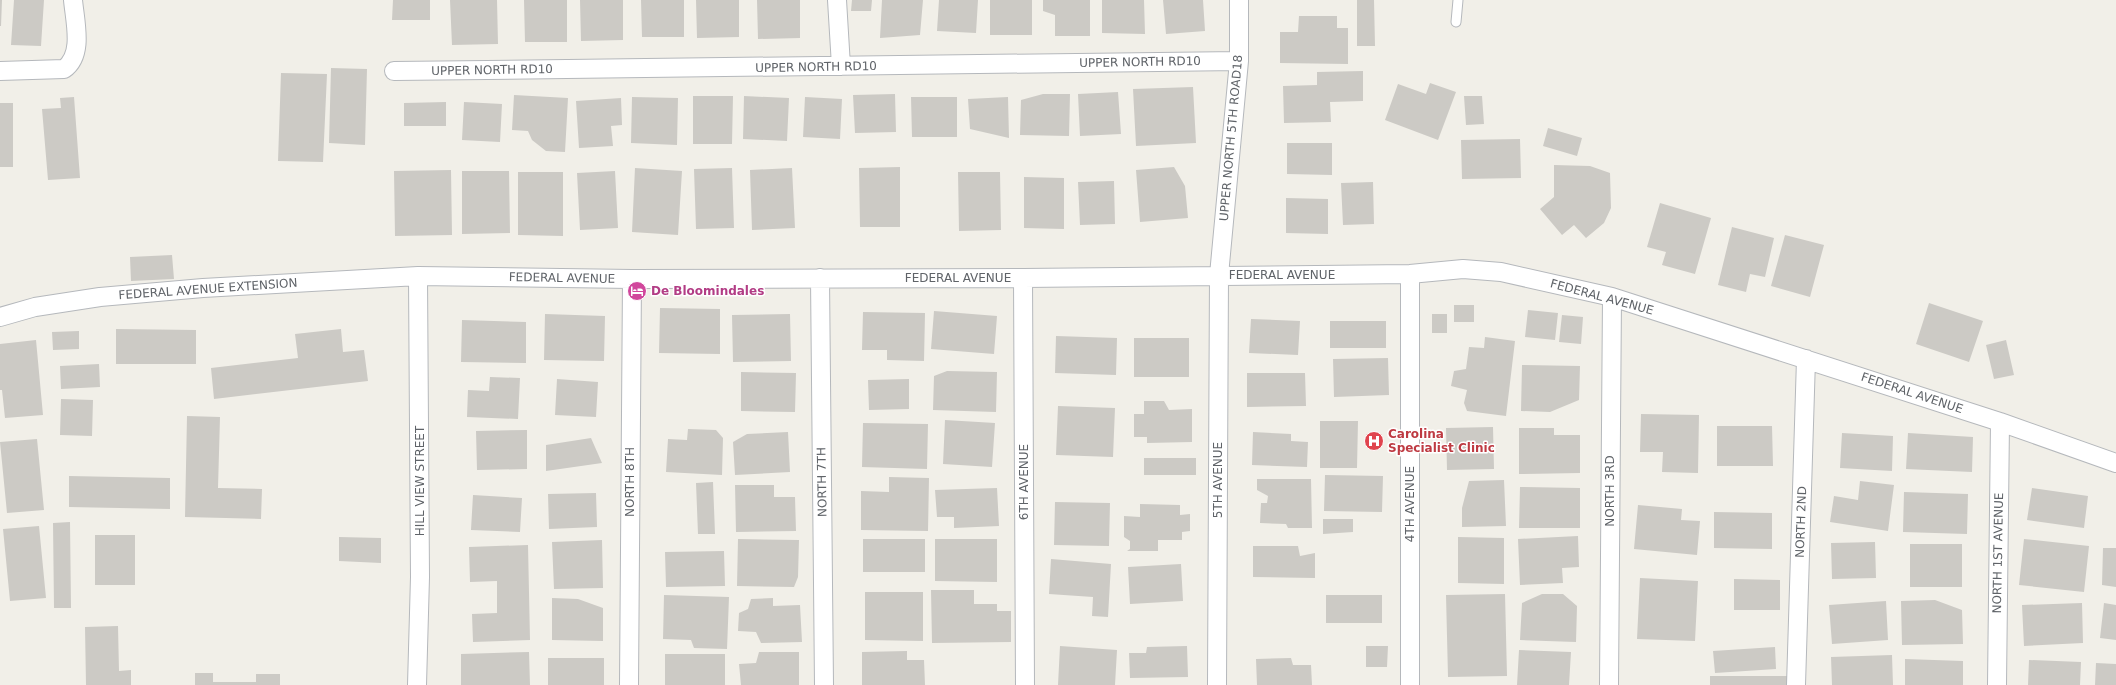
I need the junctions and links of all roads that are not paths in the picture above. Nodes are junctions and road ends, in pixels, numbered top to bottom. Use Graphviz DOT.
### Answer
graph roads {
  1 [pos="74,0"];
  2 [pos="837,0"];
  3 [pos="1240,0"];
  4 [pos="1458,0"];
  5 [pos="1456,22"];
  6 [pos="1239,61"];
  7 [pos="841,66"];
  8 [pos="394,70"];
  9 [pos="0,71"];
  10 [pos="1410,274"];
  11 [pos="1219,275"];
  12 [pos="418,276"];
  13 [pos="820,278"];
  14 [pos="1024,278"];
  15 [pos="632,279"];
  16 [pos="1612,298"];
  17 [pos="0,317"];
  18 [pos="1806,359"];
  19 [pos="2000,422"];
  20 [pos="2116,463"];
  21 [pos="417,685"];
  22 [pos="629,685"];
  23 [pos="824,685"];
  24 [pos="1025,685"];
  25 [pos="1217,685"];
  26 [pos="1410,685"];
  27 [pos="1609,685"];
  28 [pos="1796,685"];
  29 [pos="1997,685"];
  1 -- 9 [label="street"];
  2 -- 7 [label="street"];
  3 -- 6 [label="street, UPPER NORTH 5TH ROAD18"];
  4 -- 5 [label="lane"];
  6 -- 7 [label="street, UPPER NORTH RD10"];
  6 -- 11 [label="street, UPPER NORTH 5TH ROAD18"];
  7 -- 8 [label="street, UPPER NORTH RD10"];
  10 -- 11 [label="street, FEDERAL AVENUE"];
  10 -- 16 [label="street, FEDERAL AVENUE"];
  10 -- 26 [label="street, 4TH AVENUE"];
  11 -- 14 [label="street, FEDERAL AVENUE"];
  11 -- 25 [label="street, 5TH AVENUE"];
  12 -- 15 [label="street, FEDERAL AVENUE"];
  12 -- 17 [label="street, FEDERAL AVENUE EXTENSION"];
  12 -- 21 [label="street, HILL VIEW STREET"];
  13 -- 14 [label="street, FEDERAL AVENUE"];
  13 -- 15 [label="street, FEDERAL AVENUE"];
  13 -- 23 [label="street, NORTH 7TH"];
  14 -- 24 [label="street, 6TH AVENUE"];
  15 -- 22 [label="street, NORTH 8TH"];
  16 -- 18 [label="street, FEDERAL AVENUE"];
  16 -- 27 [label="street, NORTH 3RD"];
  18 -- 19 [label="street, FEDERAL AVENUE"];
  18 -- 28 [label="street, NORTH 2ND"];
  19 -- 20 [label="street, FEDERAL AVENUE"];
  19 -- 29 [label="street, NORTH 1ST AVENUE"];
}
